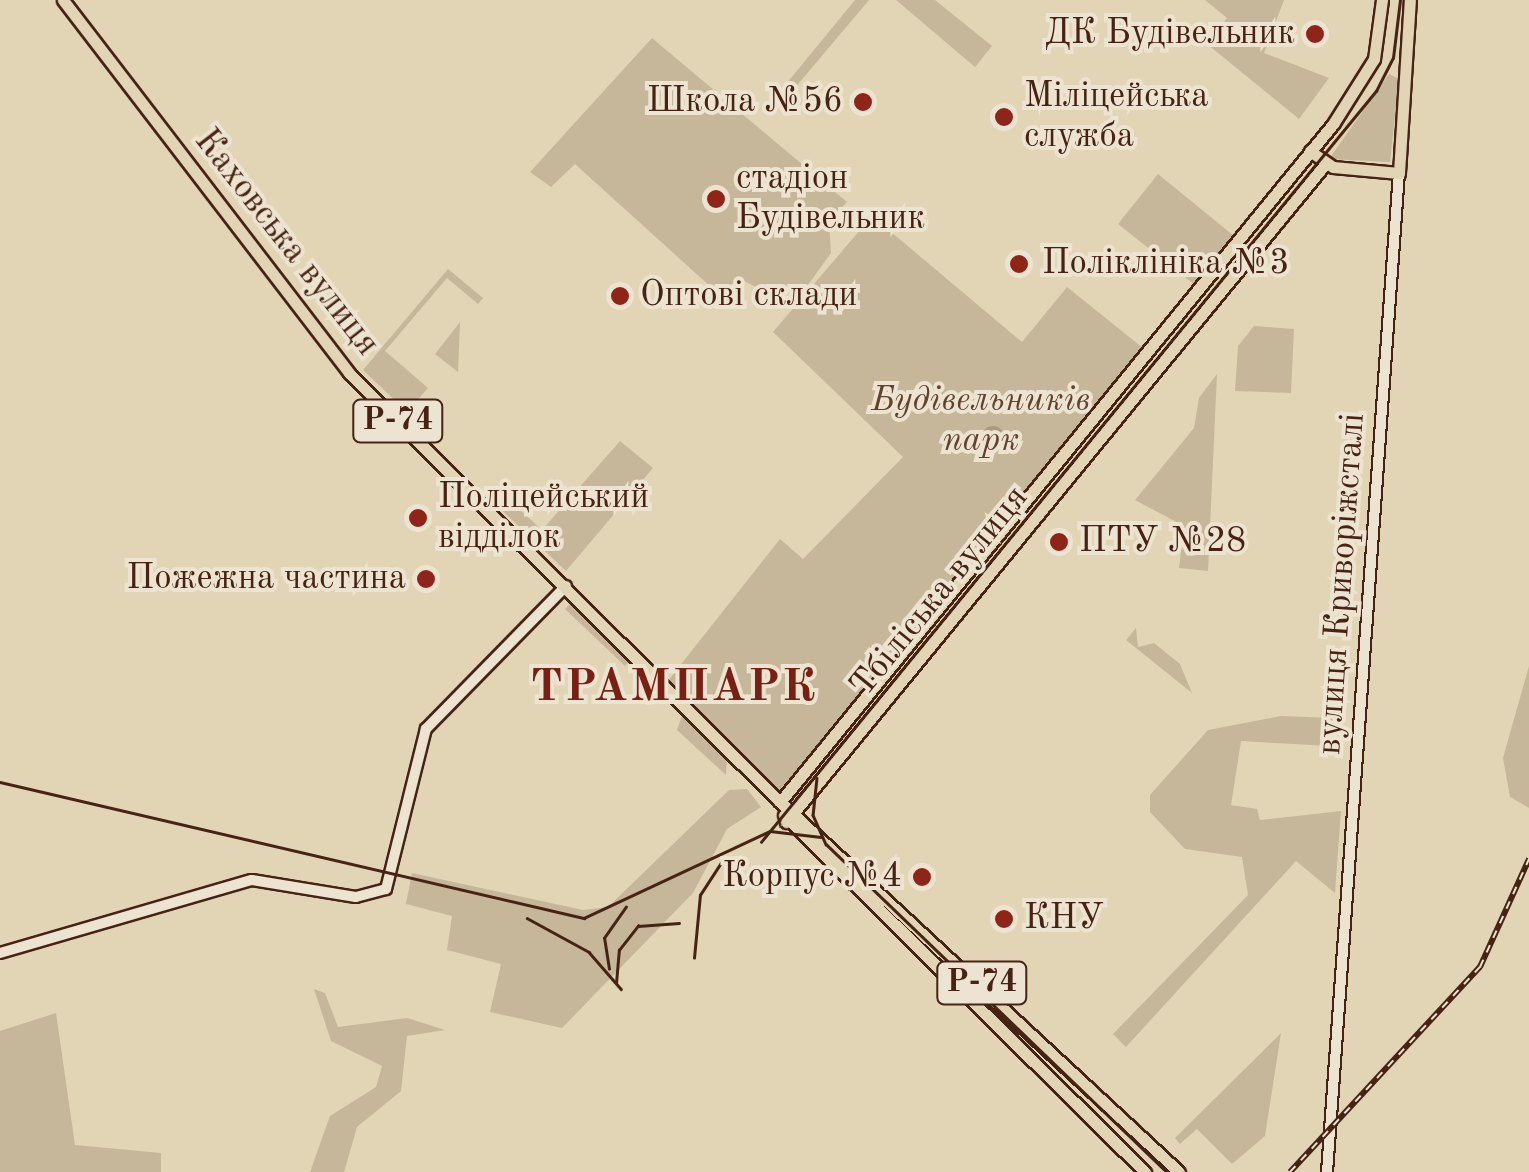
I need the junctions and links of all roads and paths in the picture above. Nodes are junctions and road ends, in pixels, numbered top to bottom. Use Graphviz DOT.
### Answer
graph roads {
  1 [pos="63,0"];
  2 [pos="1382,0"];
  3 [pos="1410,0"];
  4 [pos="1310,151"];
  5 [pos="1326,164"];
  6 [pos="1398,173"];
  7 [pos="566,586"];
  8 [pos="780,802"];
  9 [pos="798,809"];
  10 [pos="786,822"];
  11 [pos="0,953"];
  12 [pos="1146,1172"];
  13 [pos="1179,1172"];
  14 [pos="1327,1172"];
  1 -- 7 [label="main road, Каховська вулиця / Р-74"];
  2 -- 4 [label="main road"];
  3 -- 6 [label="main road, вулиця Криворіжсталі"];
  4 -- 5 [label="main road"];
  4 -- 8 [label="main road, Тбіліська вулиця"];
  5 -- 6 [label="main road"];
  5 -- 9 [label="main road, Тбіліська вулиця"];
  6 -- 14 [label="main road, вулиця Криворіжсталі"];
  7 -- 8 [label="main road, Каховська вулиця / Р-74"];
  7 -- 11 [label="main road"];
  8 -- 9 [label="main road, Р-74"];
  8 -- 10 [label="main road, Р-74"];
  9 -- 10 [label="main road, Тбіліська вулиця"];
  9 -- 13 [label="main road, Р-74"];
  10 -- 12 [label="main road, Р-74"];
}
